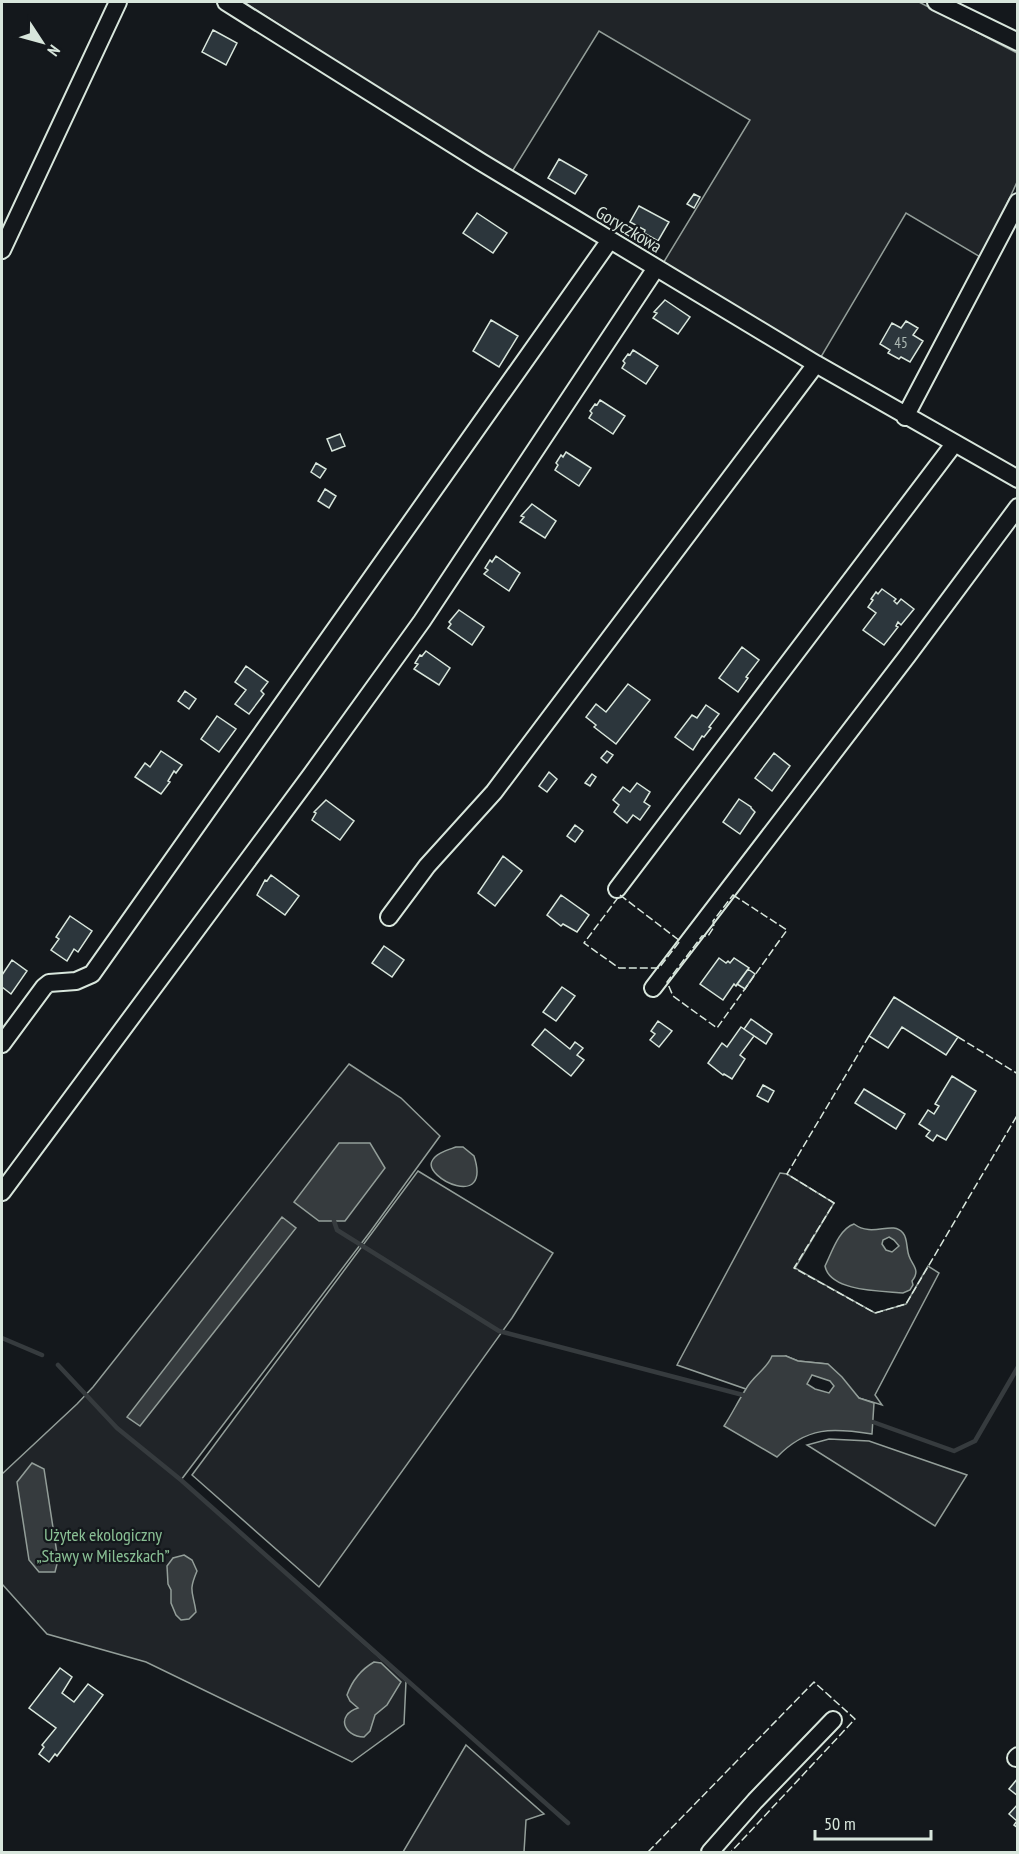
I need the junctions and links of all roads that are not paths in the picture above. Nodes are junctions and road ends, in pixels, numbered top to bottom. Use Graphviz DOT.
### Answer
graph roads {
  1 [pos="118,2"];
  2 [pos="226,2"];
  3 [pos="936,2"];
  4 [pos="1017,42"];
  5 [pos="1017,202"];
  6 [pos="610,240"];
  7 [pos="2,250"];
  8 [pos="656,268"];
  9 [pos="816,364"];
  10 [pos="905,417"];
  11 [pos="954,444"];
  12 [pos="1017,479"];
  13 [pos="1017,507"];
  14 [pos="617,889"];
  15 [pos="389,916"];
  16 [pos="653,988"];
  17 [pos="2,1044"];
  18 [pos="2,1192"];
  19 [pos="833,1720"];
  20 [pos="710,1852"];
  1 -- 7 [label="street"];
  2 -- 6 [label="street, Goryczkowa"];
  3 -- 4 [label="street"];
  5 -- 10 [label="street"];
  6 -- 8 [label="street, Goryczkowa"];
  6 -- 17 [label="street"];
  8 -- 9 [label="street, Goryczkowa"];
  8 -- 18 [label="street"];
  9 -- 10 [label="street, Goryczkowa"];
  9 -- 15 [label="street"];
  10 -- 11 [label="street, Goryczkowa"];
  11 -- 12 [label="street, Goryczkowa"];
  11 -- 14 [label="street"];
  13 -- 16 [label="street"];
  19 -- 20 [label="street"];
}
